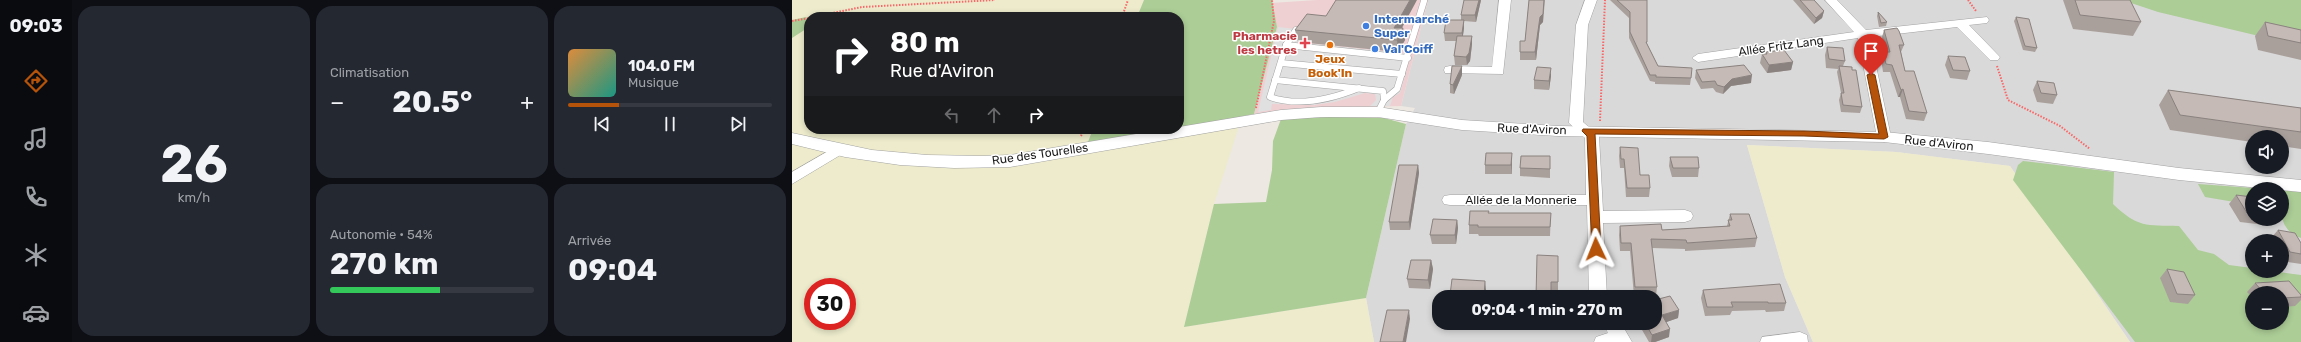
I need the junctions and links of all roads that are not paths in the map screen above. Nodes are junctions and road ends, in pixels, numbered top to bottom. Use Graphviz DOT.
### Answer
graph roads {
  1 [pos="1505,0"];
  2 [pos="1591,0"];
  3 [pos="1831,0"];
  4 [pos="1424,1"];
  5 [pos="1983,20"];
  6 [pos="1960,23"];
  7 [pos="1296,30"];
  8 [pos="1863,34"];
  9 [pos="1286,45"];
  10 [pos="1994,57"];
  11 [pos="1408,58"];
  12 [pos="1698,58"];
  13 [pos="1281,63"];
  14 [pos="1450,70"];
  15 [pos="1402,74"];
  16 [pos="1275,80"];
  17 [pos="1359,88"];
  18 [pos="1381,106"];
  19 [pos="1247,121"];
  20 [pos="1593,131"];
  21 [pos="1184,132"];
  22 [pos="1170,134"];
  23 [pos="1884,137"];
  24 [pos="792,138"];
  25 [pos="838,151"];
  26 [pos="792,179"];
  27 [pos="2301,186"];
  28 [pos="1450,200"];
  29 [pos="1593,200"];
  30 [pos="1685,216"];
  31 [pos="1594,217"];
  32 [pos="1598,290"];
  33 [pos="1800,340"];
  34 [pos="1769,342"];
  1 -- 14 [label="street"];
  2 -- 20 [label="street"];
  3 -- 8 [label="street"];
  4 -- 11 [label="lane"];
  5 -- 6 [label="street, Allée Fritz Lang"];
  6 -- 8 [label="street, Allée Fritz Lang"];
  6 -- 10 [label="street"];
  7 -- 9 [label="lane"];
  8 -- 12 [label="street, Allée Fritz Lang"];
  8 -- 23 [label="street"];
  9 -- 11 [label="lane"];
  9 -- 13 [label="lane"];
  11 -- 15 [label="lane"];
  13 -- 15 [label="lane"];
  13 -- 16 [label="lane"];
  15 -- 18 [label="lane"];
  16 -- 17 [label="lane"];
  16 -- 17 [label="lane"];
  17 -- 18 [label="lane"];
  18 -- 19 [label="street, Rue d'Aviron"];
  18 -- 20 [label="street, Rue d'Aviron"];
  19 -- 21 [label="street, Rue des Tourelles"];
  20 -- 23 [label="street, Rue d'Aviron"];
  20 -- 29 [label="street"];
  22 -- 25 [label="street, Rue des Tourelles"];
  23 -- 27 [label="street, Rue d'Aviron"];
  24 -- 25 [label="street, Rue des Tourelles"];
  25 -- 26 [label="street"];
  28 -- 29 [label="street, Allée de la Monnerie"];
  29 -- 31 [label="street"];
  30 -- 31 [label="street"];
  31 -- 32 [label="street"];
  33 -- 34 [label="street"];
}
